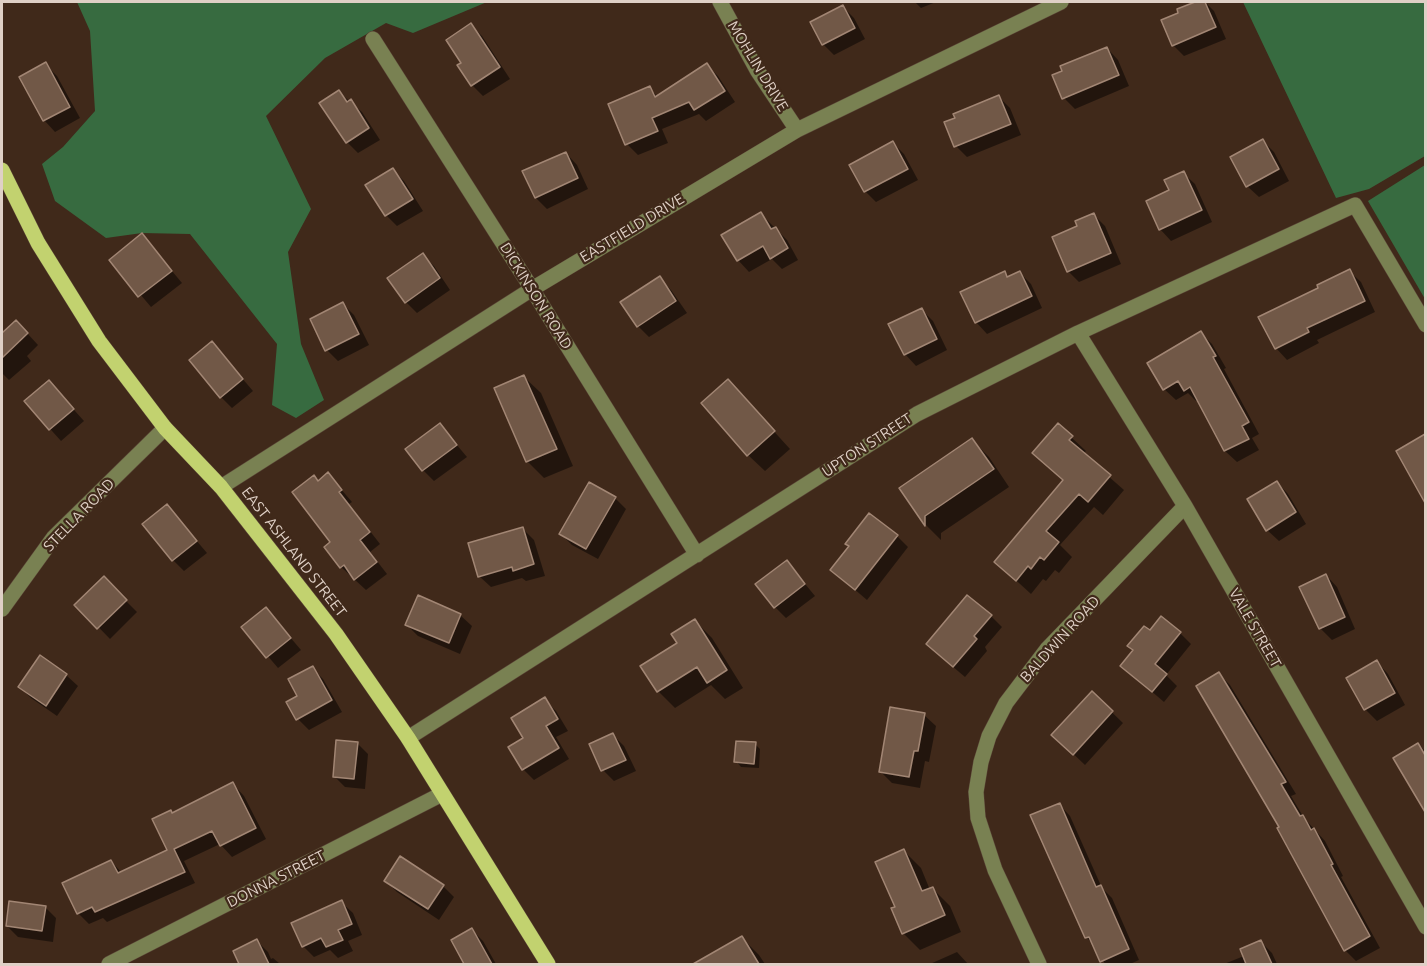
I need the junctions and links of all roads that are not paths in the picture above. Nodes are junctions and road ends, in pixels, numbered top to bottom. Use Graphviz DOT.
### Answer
graph roads {
  1 [pos="720,2"];
  2 [pos="1061,2"];
  3 [pos="373,39"];
  4 [pos="797,130"];
  5 [pos="2,170"];
  6 [pos="532,289"];
  7 [pos="1425,325"];
  8 [pos="1078,333"];
  9 [pos="165,428"];
  10 [pos="221,487"];
  11 [pos="1185,506"];
  12 [pos="697,555"];
  13 [pos="2,609"];
  14 [pos="408,738"];
  15 [pos="442,794"];
  16 [pos="1425,927"];
  17 [pos="109,964"];
  18 [pos="548,964"];
  19 [pos="1039,964"];
  1 -- 4 [label="street, MOHLIN DRIVE"];
  2 -- 4 [label="street, EASTFIELD DRIVE"];
  3 -- 6 [label="street, DICKINSON ROAD"];
  4 -- 6 [label="street, EASTFIELD DRIVE"];
  5 -- 9 [label="main road, EAST ASHLAND STREET"];
  6 -- 10 [label="street, EASTFIELD DRIVE"];
  6 -- 12 [label="street, DICKINSON ROAD"];
  7 -- 8 [label="street, UPTON STREET"];
  8 -- 11 [label="street, VALE STREET"];
  8 -- 12 [label="street, UPTON STREET"];
  9 -- 10 [label="main road, EAST ASHLAND STREET"];
  9 -- 13 [label="street, STELLA ROAD"];
  10 -- 14 [label="main road, EAST ASHLAND STREET"];
  11 -- 16 [label="street, VALE STREET"];
  11 -- 19 [label="street, BALDWIN ROAD"];
  12 -- 14 [label="street, UPTON STREET"];
  14 -- 15 [label="main road, EAST ASHLAND STREET"];
  15 -- 17 [label="street, DONNA STREET"];
  15 -- 18 [label="main road, EAST ASHLAND STREET"];
}
